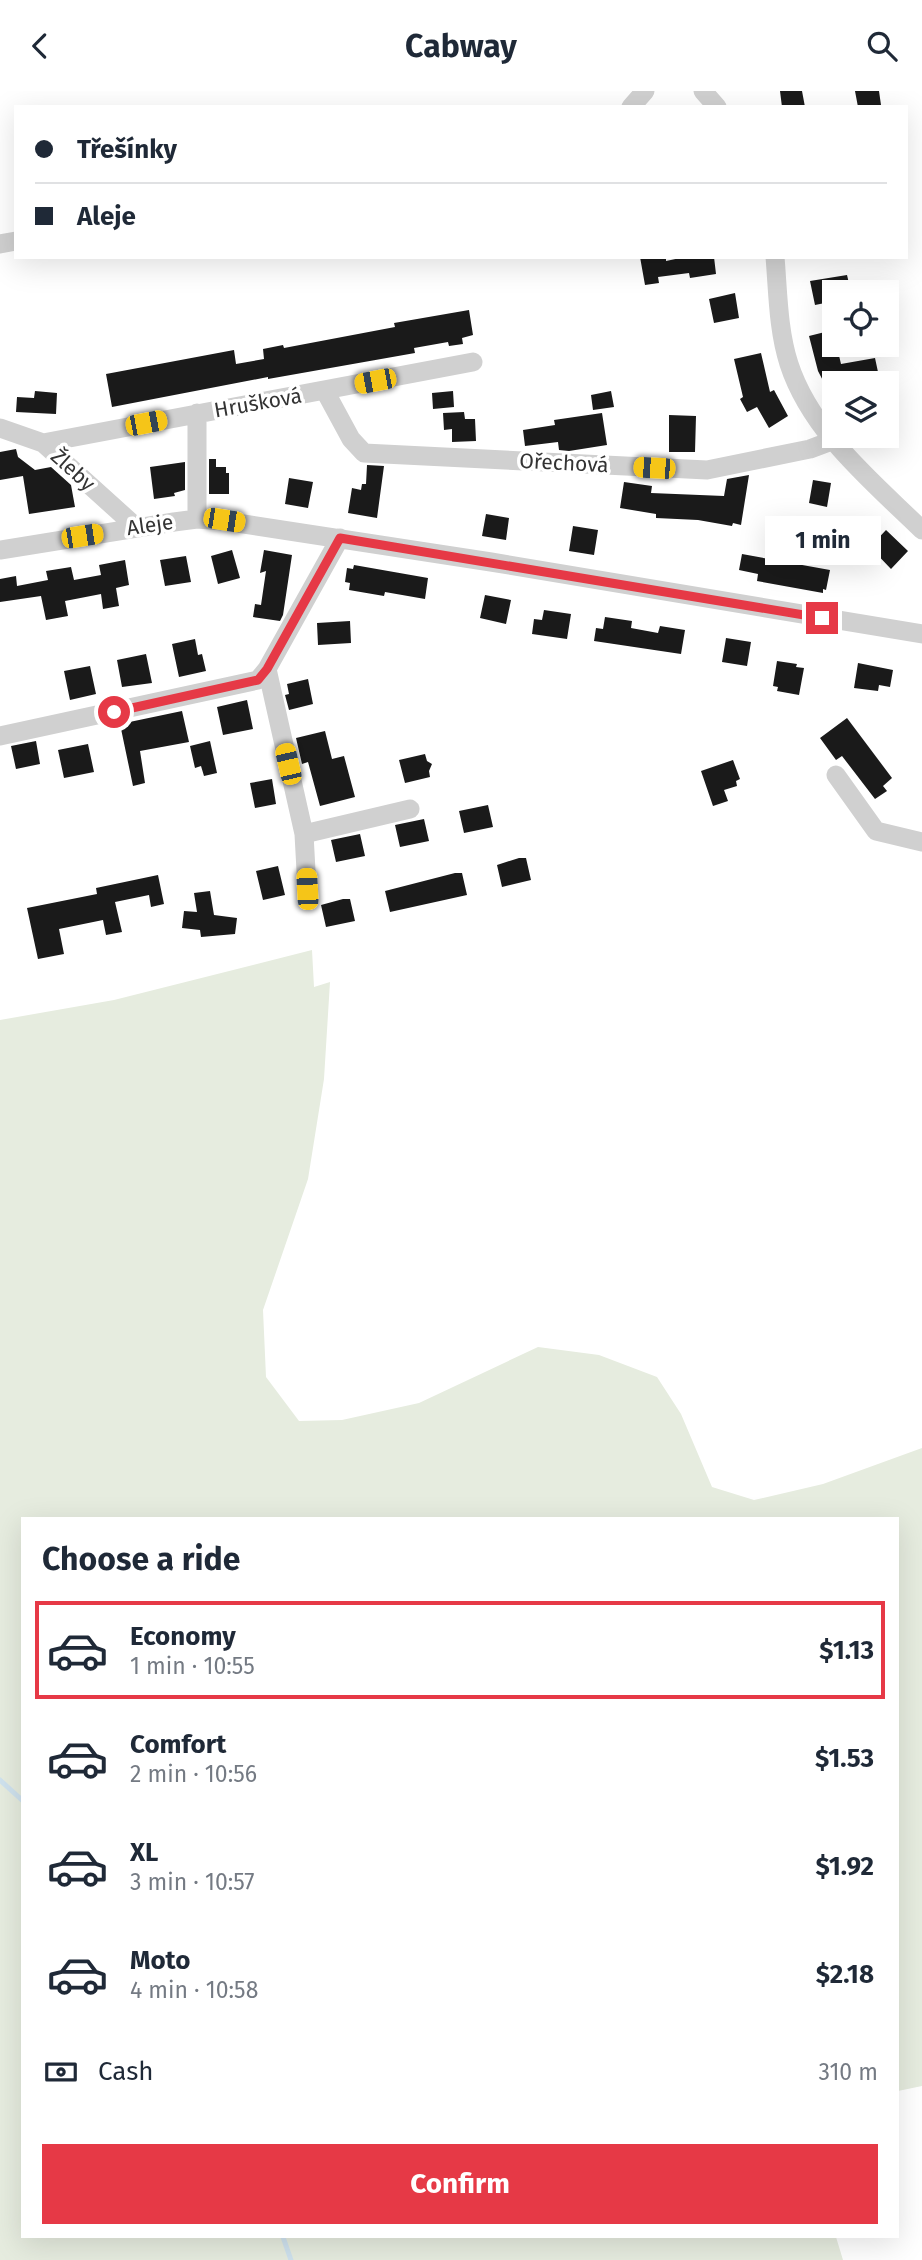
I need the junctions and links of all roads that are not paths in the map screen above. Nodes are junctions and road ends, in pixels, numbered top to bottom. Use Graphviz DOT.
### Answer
graph roads {
  1 [pos="645,91"];
  2 [pos="704,91"];
  3 [pos="633,105"];
  4 [pos="715,105"];
  5 [pos="775,259"];
  6 [pos="473,362"];
  7 [pos="325,391"];
  8 [pos="197,413"];
  9 [pos="822,423"];
  10 [pos="0,428"];
  11 [pos="43,443"];
  12 [pos="822,444"];
  13 [pos="842,448"];
  14 [pos="197,519"];
  15 [pos="136,527"];
  16 [pos="922,530"];
  17 [pos="340,538"];
  18 [pos="0,550"];
  19 [pos="922,634"];
  20 [pos="267,669"];
  21 [pos="0,736"];
  22 [pos="836,775"];
  23 [pos="410,809"];
  24 [pos="304,834"];
  25 [pos="922,842"];
  26 [pos="307,889"];
  1 -- 3 [label="street"];
  2 -- 4 [label="street"];
  5 -- 9 [label="street"];
  6 -- 7 [label="street, Hrušková"];
  7 -- 8 [label="street, Hrušková"];
  7 -- 12 [label="street, Ořechová"];
  8 -- 11 [label="street, Hrušková"];
  8 -- 14 [label="street"];
  10 -- 11 [label="street, Žleby"];
  11 -- 15 [label="street, Žleby"];
  13 -- 16 [label="street"];
  14 -- 15 [label="street, Aleje"];
  14 -- 17 [label="street, Aleje"];
  15 -- 18 [label="street, Aleje"];
  17 -- 19 [label="street, Aleje"];
  17 -- 20 [label="street"];
  20 -- 21 [label="street"];
  20 -- 24 [label="street"];
  22 -- 25 [label="street"];
  23 -- 24 [label="street"];
  24 -- 26 [label="street"];
}
